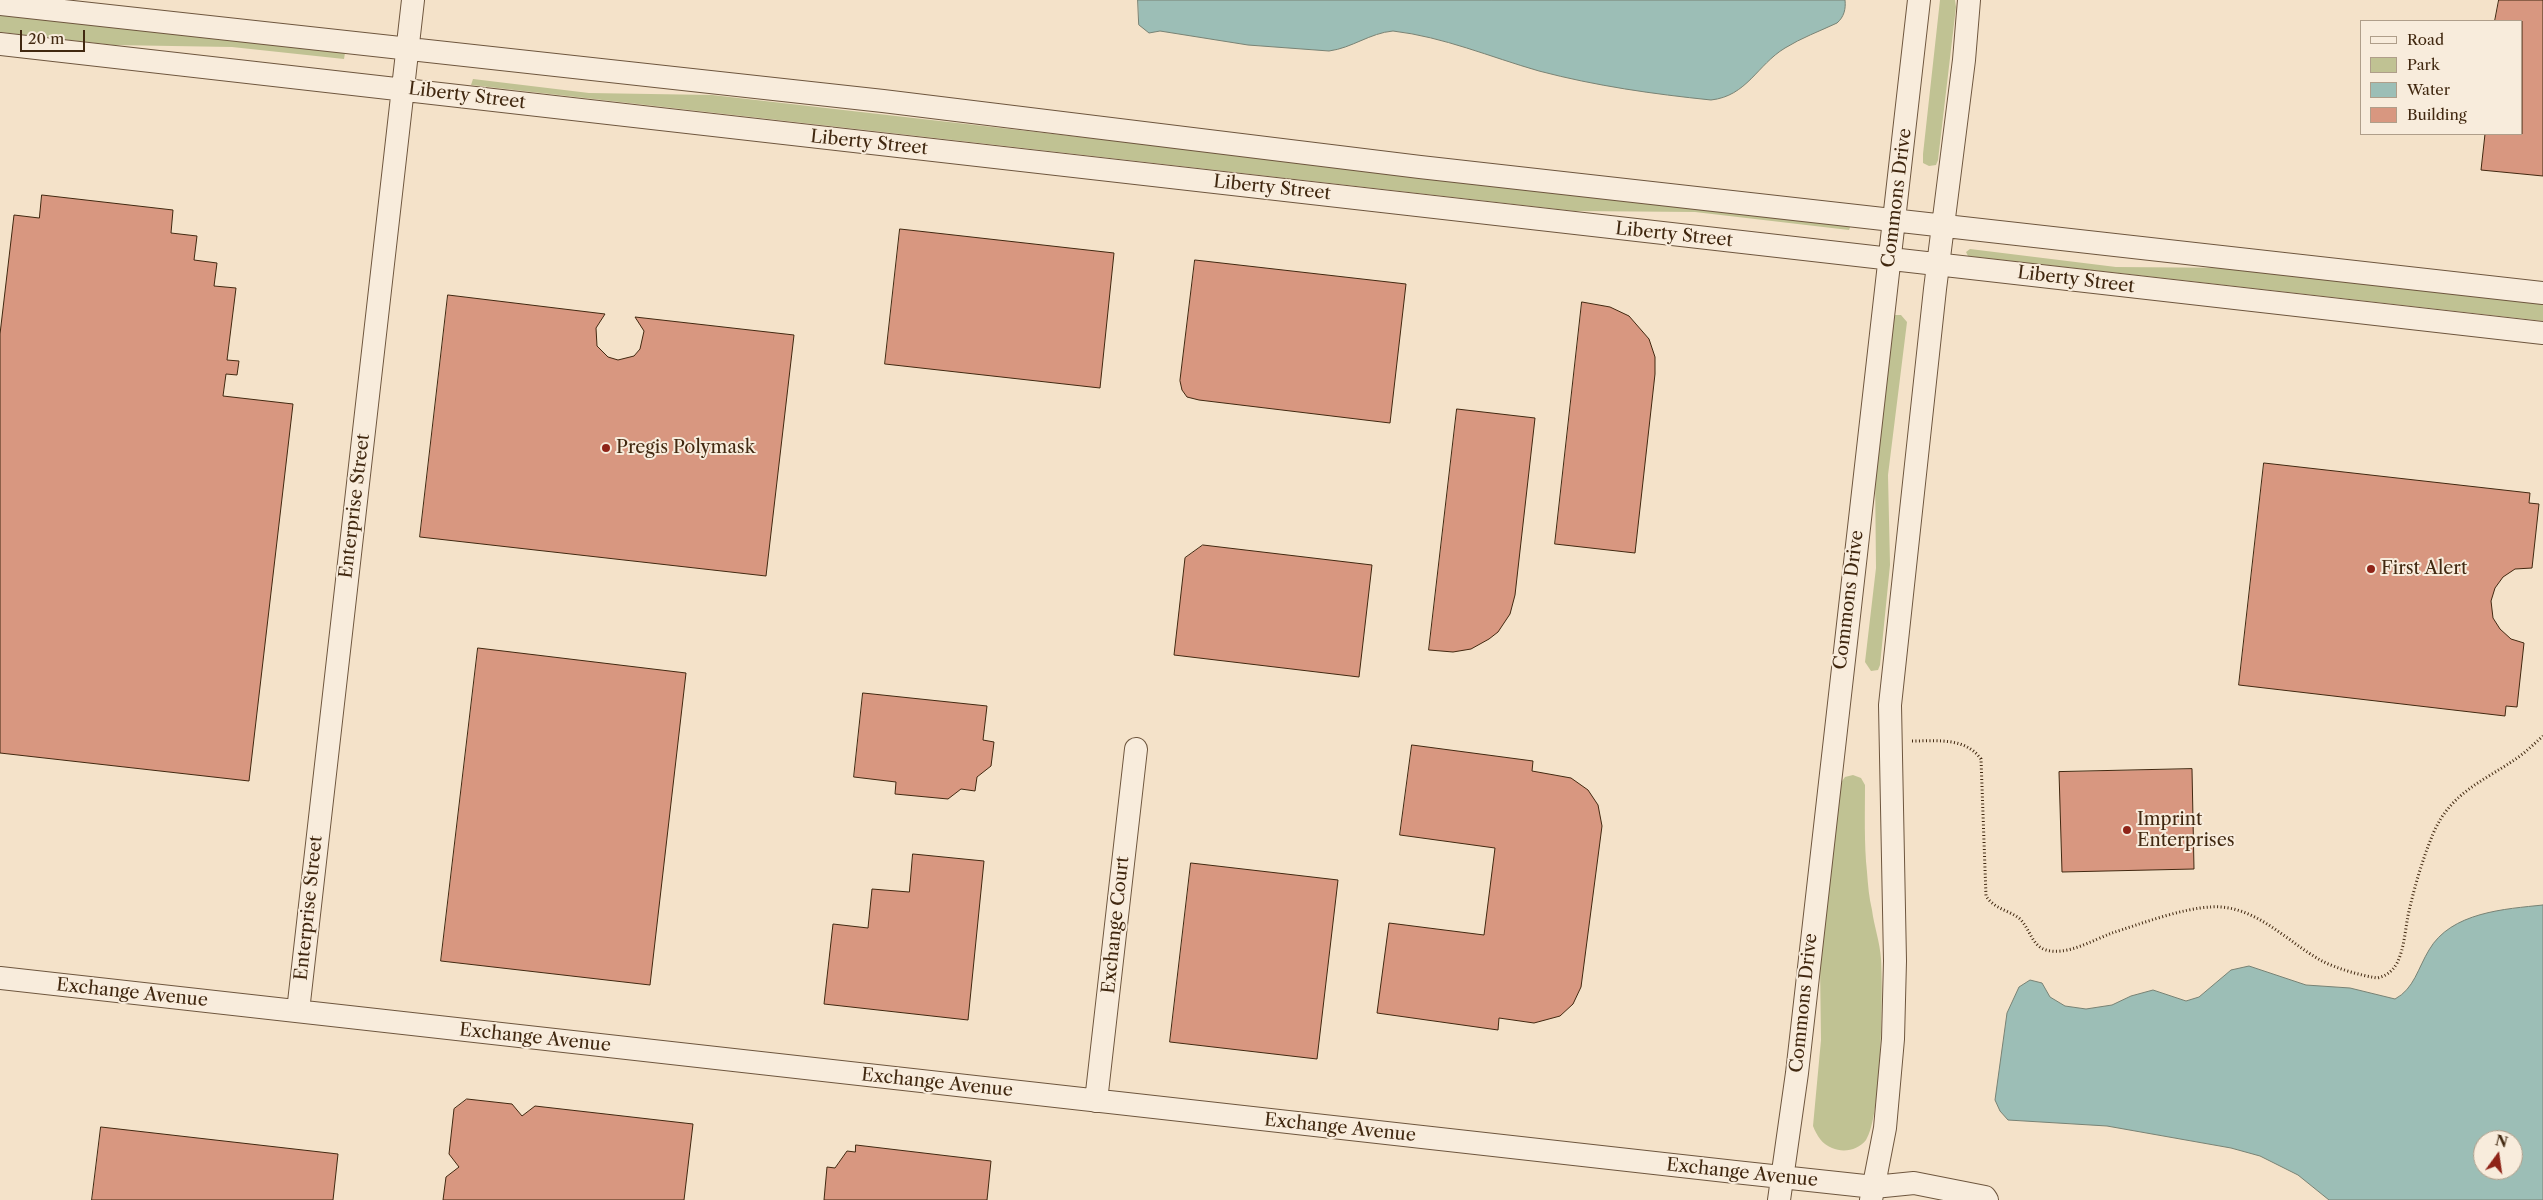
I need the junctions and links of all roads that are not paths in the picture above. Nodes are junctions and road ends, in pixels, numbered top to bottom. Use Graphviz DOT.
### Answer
graph roads {
  1 [pos="413,0"];
  2 [pos="1919,0"];
  3 [pos="1969,0"];
  4 [pos="0,4"];
  5 [pos="0,44"];
  6 [pos="407,49"];
  7 [pos="402,88"];
  8 [pos="1893,220"];
  9 [pos="1944,225"];
  10 [pos="1890,258"];
  11 [pos="1938,264"];
  12 [pos="2543,293"];
  13 [pos="2543,334"];
  14 [pos="1136,749"];
  15 [pos="0,978"];
  16 [pos="298,1011"];
  17 [pos="1096,1101"];
  18 [pos="1782,1177"];
  19 [pos="1873,1194"];
  20 [pos="1779,1200"];
  21 [pos="1902,1200"];
  22 [pos="1987,1200"];
  1 -- 6 [label="street, Enterprise Street"];
  2 -- 8 [label="street, Commons Drive"];
  3 -- 9 [label="street"];
  4 -- 6 [label="street"];
  5 -- 7 [label="street, Liberty Street"];
  6 -- 7 [label="street, Enterprise Street"];
  6 -- 8 [label="street"];
  7 -- 10 [label="street, Liberty Street"];
  7 -- 16 [label="street, Enterprise Street"];
  8 -- 9 [label="street"];
  8 -- 10 [label="street, Commons Drive"];
  9 -- 11 [label="street"];
  9 -- 12 [label="street"];
  10 -- 11 [label="street, Liberty Street"];
  10 -- 18 [label="street, Commons Drive"];
  11 -- 13 [label="street, Liberty Street"];
  11 -- 19 [label="street"];
  14 -- 17 [label="street, Exchange Court"];
  15 -- 16 [label="street, Exchange Avenue"];
  16 -- 17 [label="street, Exchange Avenue"];
  17 -- 18 [label="street, Exchange Avenue"];
  18 -- 19 [label="street, Exchange Avenue"];
  18 -- 20 [label="street, Commons Drive"];
  19 -- 21 [label="street"];
  19 -- 22 [label="street"];
}
